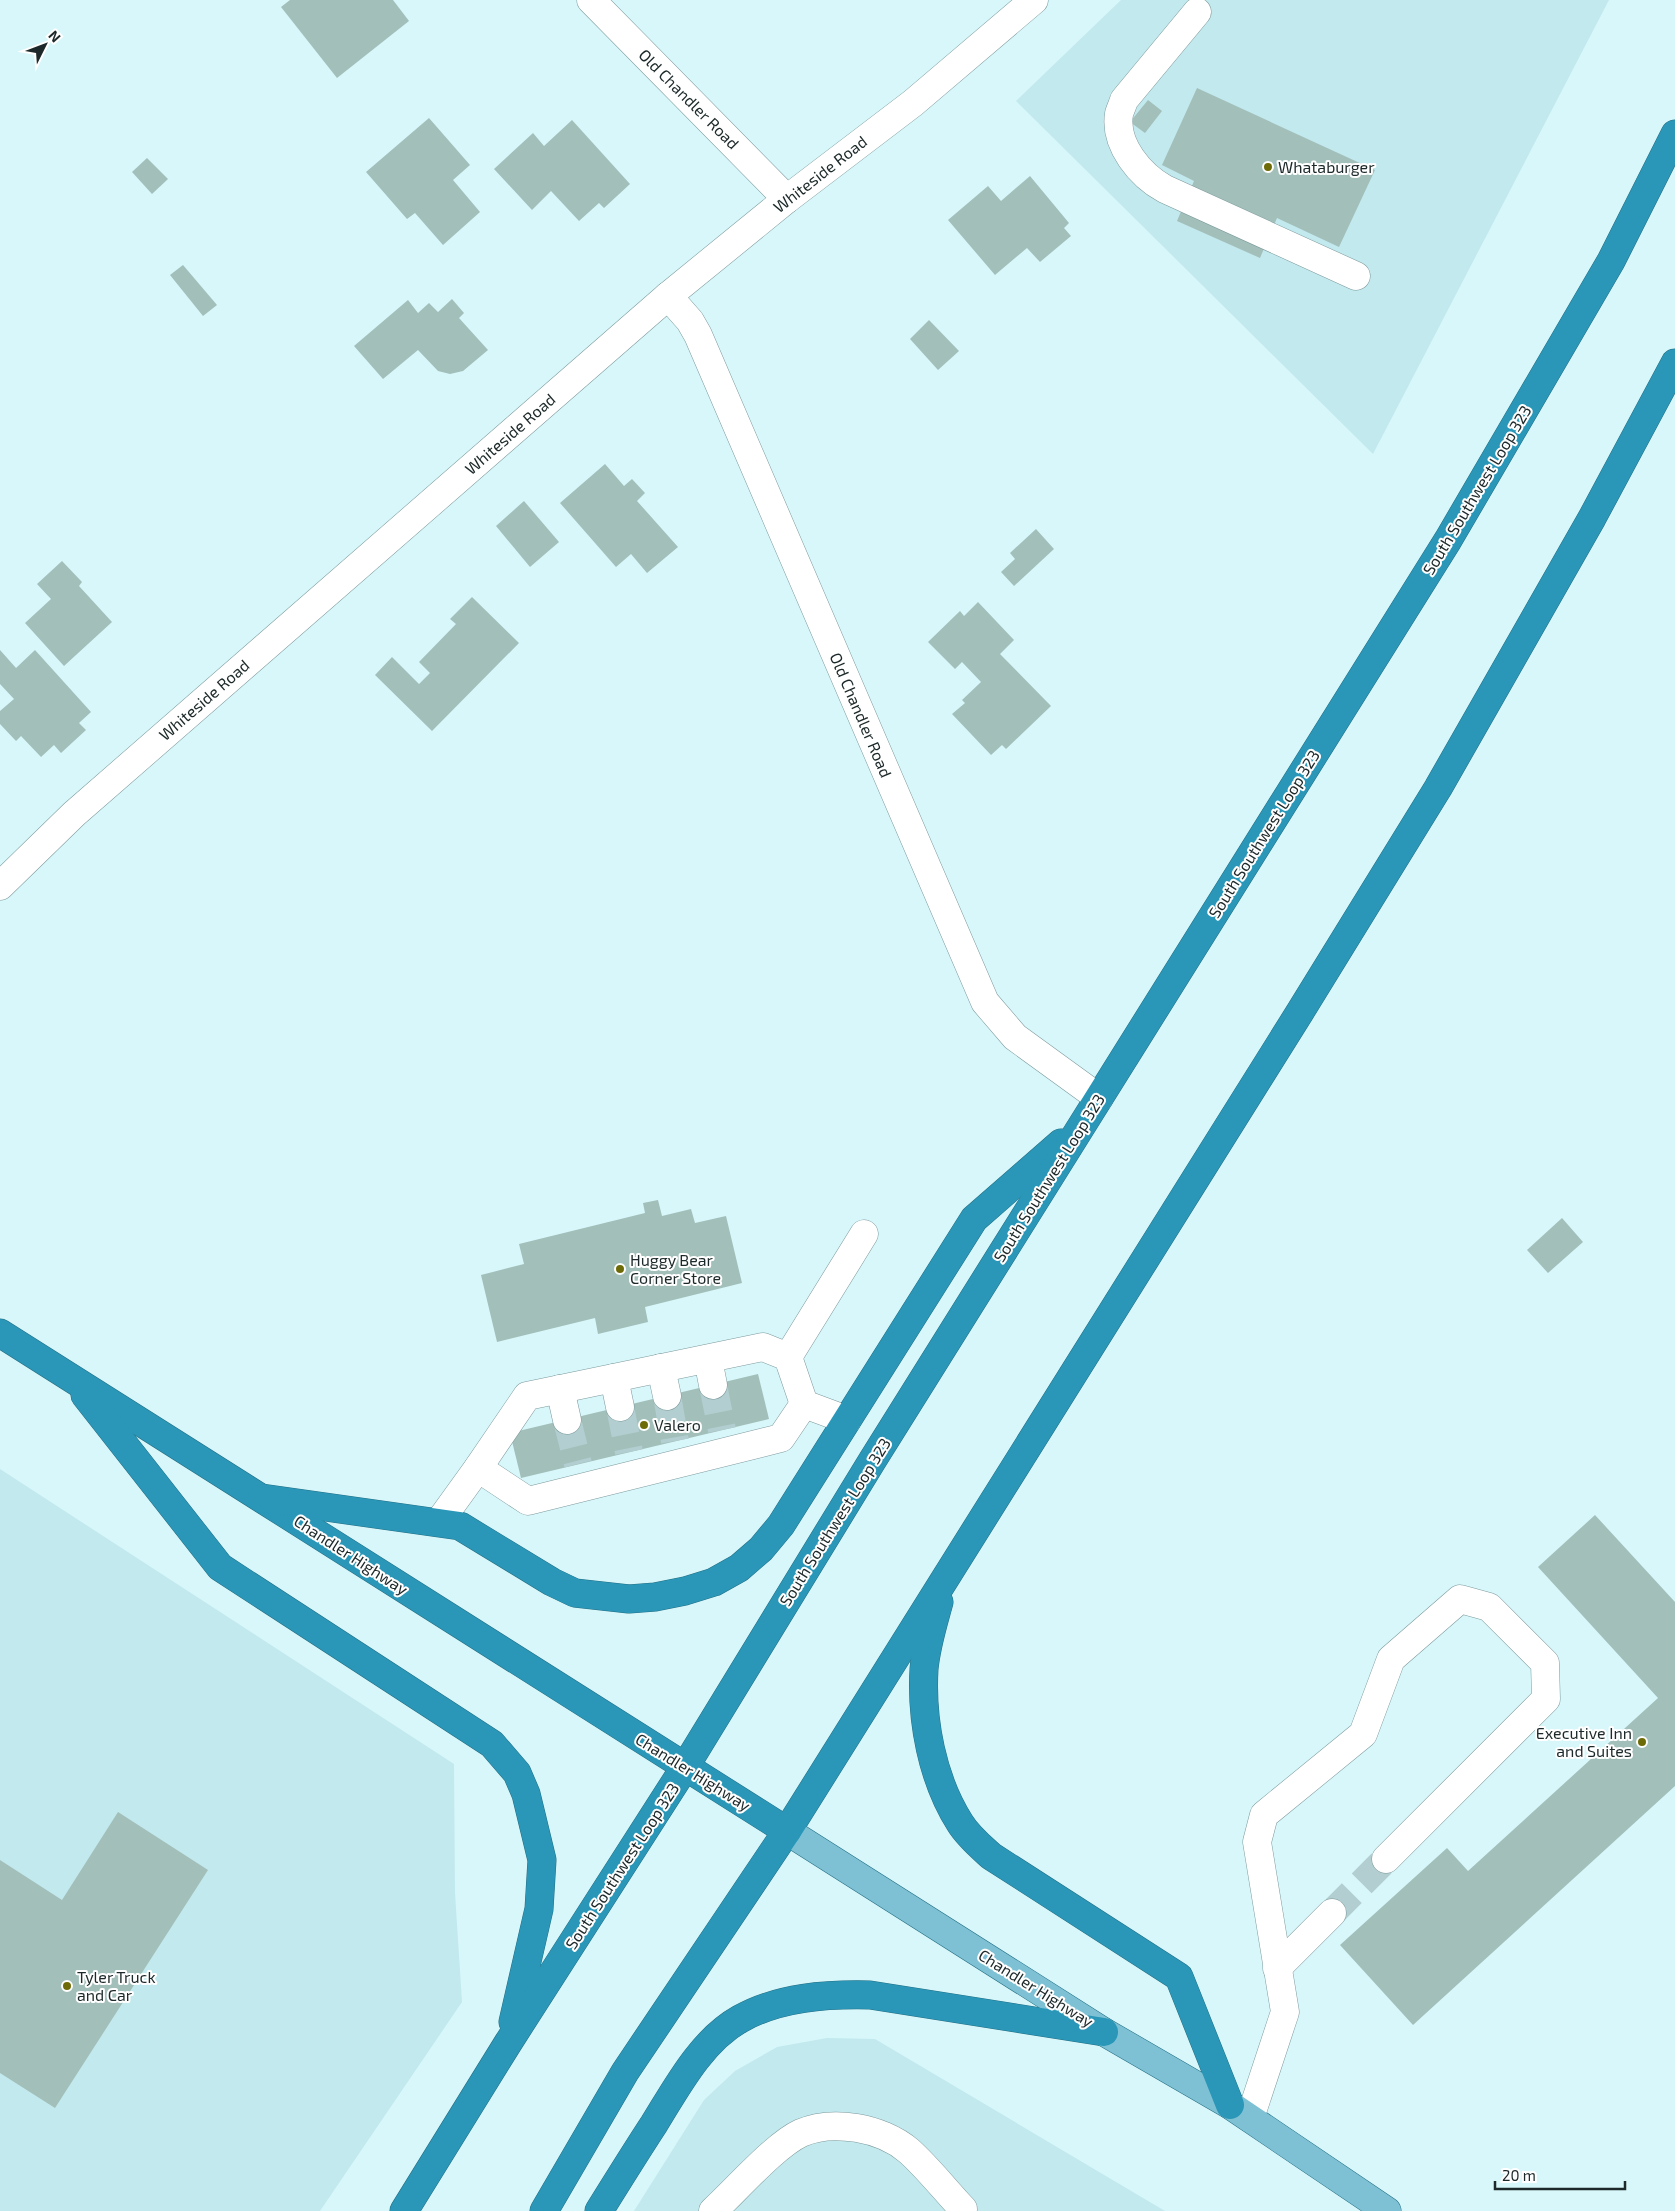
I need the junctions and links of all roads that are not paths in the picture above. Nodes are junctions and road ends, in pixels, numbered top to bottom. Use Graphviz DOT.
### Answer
graph roads {
  1 [pos="591,0"];
  2 [pos="1034,0"];
  3 [pos="1197,12"];
  4 [pos="1675,134"];
  5 [pos="787,199"];
  6 [pos="1356,276"];
  7 [pos="668,296"];
  8 [pos="1675,363"];
  9 [pos="0,886"];
  10 [pos="1099,1098"];
  11 [pos="1083,1123"];
  12 [pos="864,1234"];
  13 [pos="0,1333"];
  14 [pos="788,1357"];
  15 [pos="661,1368"];
  16 [pos="614,1378"];
  17 [pos="73,1380"];
  18 [pos="560,1389"];
  19 [pos="667,1396"];
  20 [pos="804,1404"];
  21 [pos="620,1407"];
  22 [pos="567,1420"];
  23 [pos="848,1420"];
  24 [pos="478,1468"];
  25 [pos="262,1498"];
  26 [pos="438,1522"];
  27 [pos="946,1574"];
  28 [pos="685,1768"];
  29 [pos="787,1831"];
  30 [pos="1386,1859"];
  31 [pos="1332,1913"];
  32 [pos="1277,1968"];
  33 [pos="1104,2032"];
  34 [pos="508,2043"];
  35 [pos="1240,2111"];
  36 [pos="963,2209"];
  37 [pos="404,2211"];
  38 [pos="544,2211"];
  39 [pos="599,2211"];
  40 [pos="713,2211"];
  41 [pos="1387,2211"];
  1 -- 5 [label="street, Old Chandler Road"];
  2 -- 5 [label="street, Whiteside Road"];
  3 -- 6 [label="street"];
  4 -- 10 [label="highway, South Southwest Loop 323"];
  5 -- 7 [label="street, Whiteside Road"];
  7 -- 9 [label="street, Whiteside Road"];
  7 -- 10 [label="street, Old Chandler Road"];
  8 -- 27 [label="highway"];
  10 -- 11 [label="highway, South Southwest Loop 323"];
  11 -- 23 [label="highway"];
  11 -- 28 [label="highway, South Southwest Loop 323"];
  12 -- 14 [label="street"];
  13 -- 17 [label="highway, Chandler Highway"];
  14 -- 15 [label="street"];
  14 -- 20 [label="street"];
  15 -- 16 [label="street"];
  15 -- 19 [label="street"];
  16 -- 18 [label="street"];
  16 -- 21 [label="street"];
  17 -- 25 [label="highway, Chandler Highway"];
  17 -- 34 [label="highway"];
  18 -- 22 [label="street"];
  18 -- 24 [label="street"];
  20 -- 23 [label="street"];
  20 -- 24 [label="street"];
  23 -- 26 [label="highway"];
  24 -- 26 [label="street"];
  25 -- 26 [label="highway"];
  25 -- 28 [label="highway, Chandler Highway"];
  27 -- 29 [label="highway"];
  27 -- 35 [label="highway"];
  28 -- 29 [label="highway, Chandler Highway"];
  28 -- 34 [label="highway, South Southwest Loop 323"];
  29 -- 33 [label="main road, Chandler Highway"];
  29 -- 38 [label="highway"];
  30 -- 32 [label="street"];
  31 -- 32 [label="street"];
  32 -- 35 [label="street"];
  33 -- 35 [label="main road, Chandler Highway"];
  33 -- 39 [label="highway"];
  34 -- 37 [label="highway, South Southwest Loop 323"];
  35 -- 41 [label="main road, Chandler Highway"];
  36 -- 40 [label="street"];
}
